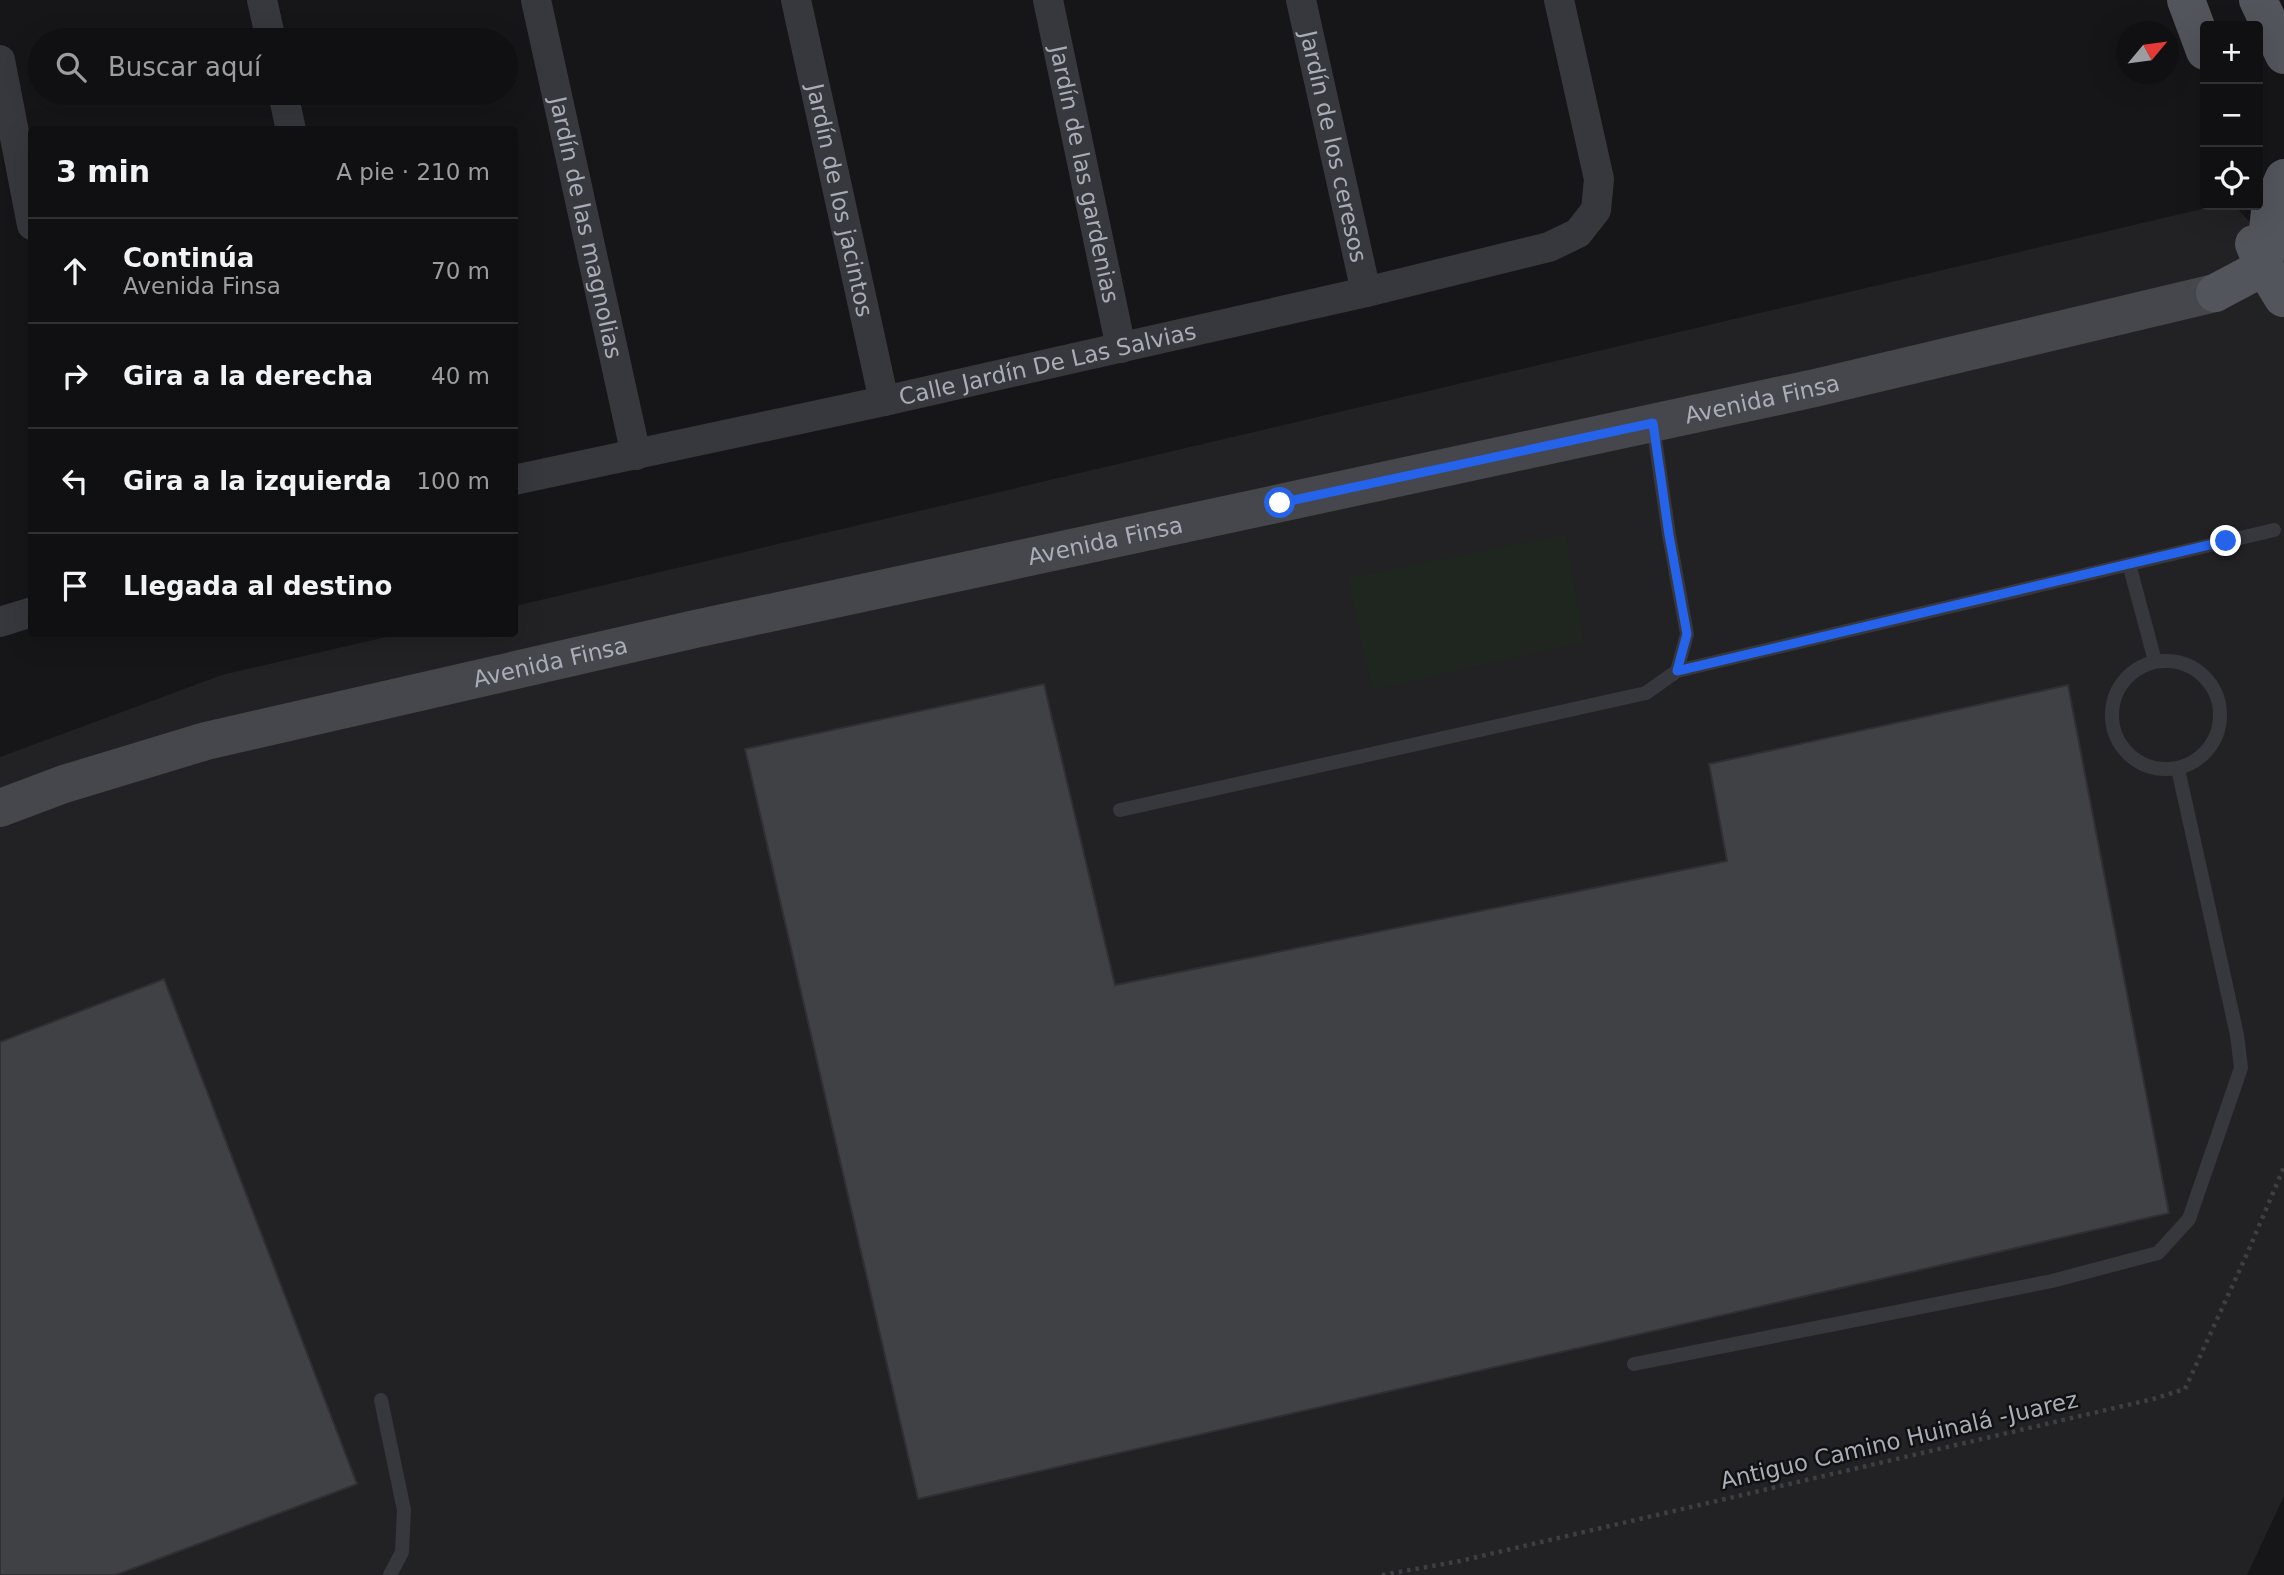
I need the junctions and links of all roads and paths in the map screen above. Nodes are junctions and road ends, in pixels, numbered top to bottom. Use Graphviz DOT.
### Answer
graph roads {
  1 [pos="262,0"];
  2 [pos="536,0"];
  3 [pos="796,0"];
  4 [pos="1048,0"];
  5 [pos="1301,0"];
  6 [pos="1559,0"];
  7 [pos="2186,0"];
  8 [pos="2258,0"];
  9 [pos="268,28"];
  10 [pos="2200,38"];
  11 [pos="2284,55"];
  12 [pos="0,60"];
  13 [pos="286,105"];
  14 [pos="290,126"];
  15 [pos="2284,178"];
  16 [pos="28,204"];
  17 [pos="2246,210"];
  18 [pos="2277,288"];
  19 [pos="1366,292"];
  20 [pos="2215,293"];
  21 [pos="1121,348"];
  22 [pos="884,401"];
  23 [pos="1653,423"];
  24 [pos="636,455"];
  25 [pos="518,479"];
  26 [pos="2274,530"];
  27 [pos="2129,564"];
  28 [pos="28,613"];
  29 [pos="0,622"];
  30 [pos="2155,662"];
  31 [pos="1677,671"];
  32 [pos="2178,769"];
  33 [pos="0,808"];
  34 [pos="1120,810"];
  35 [pos="2284,1167"];
  36 [pos="1634,1364"];
  37 [pos="381,1400"];
  38 [pos="390,1575"];
  39 [pos="1382,1575"];
  1 -- 9 [label="street"];
  2 -- 24 [label="street, Jardín de las magnolias"];
  3 -- 22 [label="street, Jardín de los jacintos"];
  4 -- 21 [label="street, Jardín de las gardenias"];
  5 -- 19 [label="street, Jardín de los ceresos"];
  6 -- 19 [label="street, Calle Jardín De Las Salvias"];
  7 -- 10 [label="main road"];
  8 -- 11 [label="main road"];
  12 -- 16 [label="street"];
  13 -- 14 [label="street"];
  15 -- 18 [label="main road"];
  17 -- 18 [label="main road"];
  18 -- 20 [label="main road"];
  19 -- 21 [label="street, Calle Jardín De Las Salvias"];
  20 -- 23 [label="street, Avenida Finsa"];
  21 -- 22 [label="street, Calle Jardín De Las Salvias"];
  22 -- 24 [label="street, Calle Jardín De Las Salvias"];
  23 -- 31 [label="lane"];
  23 -- 33 [label="street, Avenida Finsa"];
  24 -- 25 [label="street, Calle Jardín De Las Salvias"];
  26 -- 27 [label="lane"];
  27 -- 30 [label="lane"];
  27 -- 31 [label="lane"];
  28 -- 29 [label="street"];
  30 -- 32 [label="lane"];
  30 -- 32 [label="lane"];
  31 -- 34 [label="lane"];
  32 -- 36 [label="lane"];
  35 -- 39 [label="path, Antiguo Camino Huinalá -Juarez"];
  37 -- 38 [label="lane"];
}
